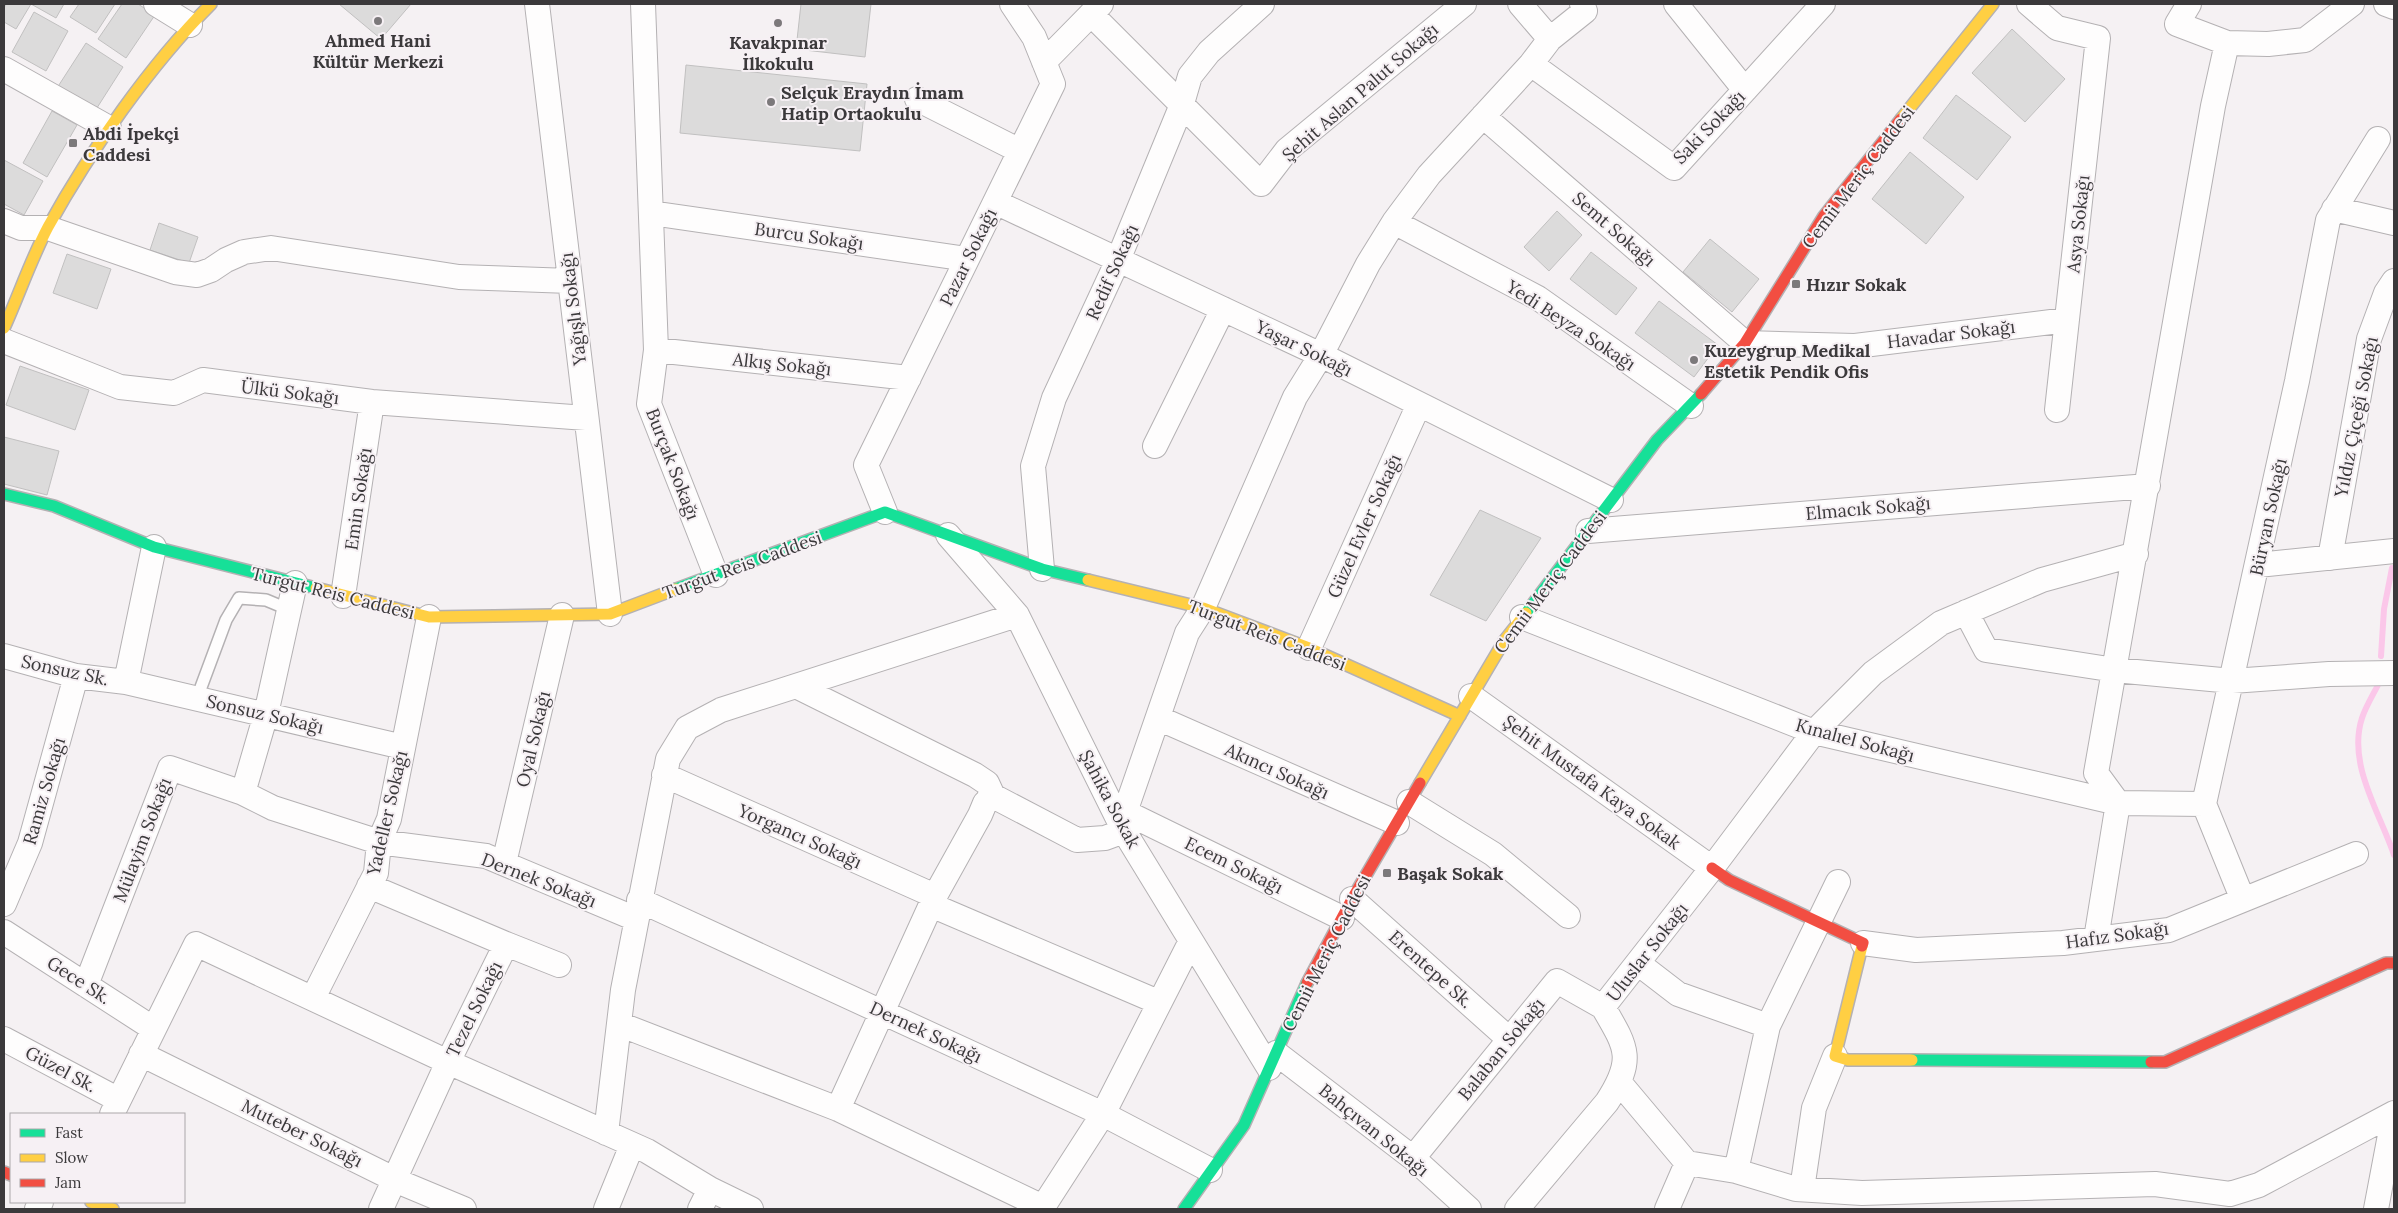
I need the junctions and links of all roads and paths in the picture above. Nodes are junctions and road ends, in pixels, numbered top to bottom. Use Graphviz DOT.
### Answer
graph roads {
  1 [pos="156,4"];
  2 [pos="211,4"];
  3 [pos="537,4"];
  4 [pos="643,4"];
  5 [pos="1012,4"];
  6 [pos="1262,4"];
  7 [pos="1464,4"];
  8 [pos="1520,4"];
  9 [pos="1582,4"];
  10 [pos="1676,4"];
  11 [pos="1822,4"];
  12 [pos="1993,4"];
  13 [pos="2029,4"];
  14 [pos="2189,4"];
  15 [pos="2352,4"];
  16 [pos="2386,4"];
  17 [pos="2394,7"];
  18 [pos="1096,9"];
  19 [pos="190,25"];
  20 [pos="1550,39"];
  21 [pos="2227,43"];
  22 [pos="1044,62"];
  23 [pos="1531,64"];
  24 [pos="4,69"];
  25 [pos="1745,90"];
  26 [pos="917,99"];
  27 [pos="1182,106"];
  28 [pos="1483,116"];
  29 [pos="109,128"];
  30 [pos="2378,139"];
  31 [pos="1020,151"];
  32 [pos="995,202"];
  33 [pos="2334,209"];
  34 [pos="651,213"];
  35 [pos="4,221"];
  36 [pos="1394,222"];
  37 [pos="2394,223"];
  38 [pos="48,228"];
  39 [pos="967,259"];
  40 [pos="1118,260"];
  41 [pos="570,281"];
  42 [pos="2394,281"];
  43 [pos="1224,309"];
  44 [pos="2067,320"];
  45 [pos="4,328"];
  46 [pos="4,341"];
  47 [pos="1745,343"];
  48 [pos="656,350"];
  49 [pos="1321,355"];
  50 [pos="909,378"];
  51 [pos="372,402"];
  52 [pos="1419,404"];
  53 [pos="1691,406"];
  54 [pos="2057,410"];
  55 [pos="586,418"];
  56 [pos="1155,446"];
  57 [pos="2148,486"];
  58 [pos="4,494"];
  59 [pos="1611,500"];
  60 [pos="885,512"];
  61 [pos="1588,530"];
  62 [pos="948,535"];
  63 [pos="154,547"];
  64 [pos="2394,551"];
  65 [pos="2136,554"];
  66 [pos="2330,558"];
  67 [pos="2258,565"];
  68 [pos="1042,569"];
  69 [pos="716,575"];
  70 [pos="295,583"];
  71 [pos="344,596"];
  72 [pos="1203,608"];
  73 [pos="290,610"];
  74 [pos="1966,612"];
  75 [pos="610,614"];
  76 [pos="562,615"];
  77 [pos="1017,615"];
  78 [pos="429,617"];
  79 [pos="1522,617"];
  80 [pos="1309,648"];
  81 [pos="4,656"];
  82 [pos="2114,670"];
  83 [pos="2394,673"];
  84 [pos="76,676"];
  85 [pos="2232,681"];
  86 [pos="126,682"];
  87 [pos="796,686"];
  88 [pos="197,698"];
  89 [pos="1466,706"];
  90 [pos="266,714"];
  91 [pos="1158,718"];
  92 [pos="1814,732"];
  93 [pos="403,747"];
  94 [pos="664,775"];
  95 [pos="243,793"];
  96 [pos="993,796"];
  97 [pos="1409,802"];
  98 [pos="2118,803"];
  99 [pos="2204,804"];
  100 [pos="1125,821"];
  101 [pos="1396,823"];
  102 [pos="379,842"];
  103 [pos="2356,854"];
  104 [pos="504,864"];
  105 [pos="1712,868"];
  106 [pos="1838,882"];
  107 [pos="369,886"];
  108 [pos="2243,900"];
  109 [pos="933,901"];
  110 [pos="4,904"];
  111 [pos="1347,908"];
  112 [pos="638,910"];
  113 [pos="1568,916"];
  114 [pos="1818,922"];
  115 [pos="4,932"];
  116 [pos="2096,939"];
  117 [pos="1191,941"];
  118 [pos="1863,943"];
  119 [pos="506,944"];
  120 [pos="2394,963"];
  121 [pos="1638,964"];
  122 [pos="558,965"];
  123 [pos="86,985"];
  124 [pos="312,998"];
  125 [pos="1158,1002"];
  126 [pos="1603,1007"];
  127 [pos="882,1011"];
  128 [pos="619,1024"];
  129 [pos="1768,1026"];
  130 [pos="154,1029"];
  131 [pos="4,1039"];
  132 [pos="1510,1039"];
  133 [pos="141,1054"];
  134 [pos="1835,1056"];
  135 [pos="1272,1060"];
  136 [pos="448,1062"];
  137 [pos="1620,1082"];
  138 [pos="115,1107"];
  139 [pos="838,1109"];
  140 [pos="2394,1113"];
  141 [pos="1103,1114"];
  142 [pos="606,1133"];
  143 [pos="632,1144"];
  144 [pos="1412,1158"];
  145 [pos="1687,1163"];
  146 [pos="1210,1170"];
  147 [pos="1736,1171"];
  148 [pos="396,1180"];
  149 [pos="1802,1189"];
  150 [pos="705,1199"];
  151 [pos="2243,1199"];
  152 [pos="1842,1201"];
  153 [pos="94,1203"];
  154 [pos="113,1209"];
  155 [pos="382,1209"];
  156 [pos="464,1209"];
  157 [pos="606,1209"];
  158 [pos="751,1209"];
  159 [pos="1184,1209"];
  160 [pos="1469,1209"];
  161 [pos="1516,1209"];
  162 [pos="1667,1209"];
  163 [pos="2376,1209"];
  1 -- 19 [label="street"];
  2 -- 19 [label="street"];
  3 -- 41 [label="street, Yağışlı Sokağı"];
  4 -- 34 [label="street, Burçak Sokağı"];
  5 -- 22 [label="street, Pazar Sokağı"];
  6 -- 27 [label="street, Redif Sokağı"];
  7 -- 27 [label="street, Şehit Aslan Palut Sokağı"];
  8 -- 20 [label="street"];
  9 -- 20 [label="street"];
  10 -- 25 [label="street"];
  11 -- 25 [label="street, Saki Sokağı"];
  12 -- 47 [label="street, Cemii Meriç Caddesi"];
  13 -- 44 [label="street, Asya Sokağı"];
  14 -- 21 [label="street"];
  15 -- 21 [label="street"];
  16 -- 17 [label="street"];
  18 -- 22 [label="street"];
  18 -- 27 [label="street, Şehit Aslan Palut Sokağı"];
  19 -- 29 [label="street"];
  20 -- 23 [label="street"];
  21 -- 57 [label="street"];
  22 -- 31 [label="street, Pazar Sokağı"];
  23 -- 25 [label="street, Saki Sokağı"];
  23 -- 28 [label="street"];
  24 -- 29 [label="street"];
  26 -- 31 [label="street"];
  27 -- 40 [label="street, Redif Sokağı"];
  28 -- 36 [label="street"];
  28 -- 47 [label="street, Semt Sokağı"];
  29 -- 38 [label="street"];
  30 -- 33 [label="street, Büryan Sokağı"];
  31 -- 32 [label="street, Pazar Sokağı"];
  32 -- 39 [label="street, Pazar Sokağı"];
  32 -- 40 [label="street, Yaşar Sokağı"];
  33 -- 37 [label="street"];
  33 -- 67 [label="street, Büryan Sokağı"];
  34 -- 39 [label="street, Burcu Sokağı"];
  34 -- 48 [label="street, Burçak Sokağı"];
  35 -- 38 [label="street"];
  36 -- 49 [label="street"];
  36 -- 53 [label="street, Yedi Beyza Sokağı"];
  38 -- 41 [label="street"];
  38 -- 45 [label="street"];
  39 -- 50 [label="street, Pazar Sokağı"];
  40 -- 43 [label="street, Yaşar Sokağı"];
  40 -- 68 [label="street, Redif Sokağı"];
  41 -- 55 [label="street, Yağışlı Sokağı"];
  42 -- 66 [label="street, Yıldız Çiçeği Sokağı"];
  43 -- 49 [label="street, Yaşar Sokağı"];
  43 -- 56 [label="street"];
  44 -- 47 [label="street, Havadar Sokağı"];
  44 -- 54 [label="street, Asya Sokağı"];
  46 -- 51 [label="street, Ülkü Sokağı"];
  47 -- 53 [label="street, Cemii Meriç Caddesi"];
  48 -- 50 [label="street, Alkış Sokağı"];
  48 -- 69 [label="street, Burçak Sokağı"];
  49 -- 52 [label="street, Yaşar Sokağı"];
  49 -- 72 [label="street"];
  50 -- 60 [label="street, Pazar Sokağı"];
  51 -- 55 [label="street, Ülkü Sokağı"];
  51 -- 71 [label="street, Emin Sokağı"];
  52 -- 59 [label="street, Yaşar Sokağı"];
  52 -- 80 [label="street, Güzel Evler Sokağı"];
  53 -- 59 [label="street, Cemii Meriç Caddesi"];
  55 -- 75 [label="street, Yağışlı Sokağı"];
  57 -- 61 [label="street, Elmacık Sokağı"];
  57 -- 65 [label="street"];
  58 -- 63 [label="street, Turgut Reis Caddesi"];
  59 -- 61 [label="street, Cemii Meriç Caddesi"];
  60 -- 62 [label="street, Turgut Reis Caddesi"];
  60 -- 69 [label="street, Turgut Reis Caddesi"];
  61 -- 79 [label="street, Cemii Meriç Caddesi"];
  62 -- 68 [label="street, Turgut Reis Caddesi"];
  62 -- 77 [label="street, Şahika Sokak"];
  63 -- 70 [label="street, Turgut Reis Caddesi"];
  63 -- 86 [label="street"];
  64 -- 66 [label="street"];
  65 -- 74 [label="street, Uluslar Sokağı"];
  65 -- 82 [label="street"];
  66 -- 67 [label="street"];
  67 -- 85 [label="street, Büryan Sokağı"];
  68 -- 72 [label="street, Turgut Reis Caddesi"];
  69 -- 75 [label="street, Turgut Reis Caddesi"];
  70 -- 71 [label="street, Turgut Reis Caddesi"];
  70 -- 73 [label="street"];
  71 -- 78 [label="street, Turgut Reis Caddesi"];
  72 -- 80 [label="street, Turgut Reis Caddesi"];
  72 -- 91 [label="street"];
  73 -- 88 [label="lane"];
  73 -- 90 [label="street"];
  74 -- 82 [label="street"];
  74 -- 92 [label="street, Uluslar Sokağı"];
  75 -- 76 [label="street, Turgut Reis Caddesi"];
  76 -- 78 [label="street, Turgut Reis Caddesi"];
  76 -- 104 [label="street, Oyal Sokağı"];
  77 -- 87 [label="street"];
  77 -- 100 [label="street, Şahika Sokak"];
  78 -- 93 [label="street, Yadeller Sokağı"];
  79 -- 89 [label="street, Cemii Meriç Caddesi"];
  79 -- 92 [label="street, Kınalıel Sokağı"];
  80 -- 89 [label="street, Turgut Reis Caddesi"];
  81 -- 84 [label="street, Sonsuz Sk."];
  82 -- 85 [label="street"];
  82 -- 98 [label="street"];
  83 -- 85 [label="street"];
  84 -- 86 [label="street, Sonsuz Sk."];
  84 -- 110 [label="street, Ramiz Sokağı"];
  85 -- 99 [label="street, Büryan Sokağı"];
  86 -- 88 [label="street, Sonsuz Sokağı"];
  87 -- 94 [label="street"];
  87 -- 96 [label="street"];
  88 -- 90 [label="street, Sonsuz Sokağı"];
  89 -- 97 [label="street, Cemii Meriç Caddesi"];
  89 -- 105 [label="street, Şehit Mustafa Kaya Sokak"];
  90 -- 93 [label="street, Sonsuz Sokağı"];
  90 -- 95 [label="street"];
  91 -- 100 [label="street"];
  91 -- 101 [label="street, Akıncı Sokağı"];
  92 -- 98 [label="street, Kınalıel Sokağı"];
  92 -- 105 [label="street, Uluslar Sokağı"];
  93 -- 102 [label="street, Yadeller Sokağı"];
  94 -- 109 [label="street, Yorgancı Sokağı"];
  94 -- 112 [label="street"];
  95 -- 102 [label="street, Dernek Sokağı"];
  95 -- 123 [label="street, Mülayim Sokağı"];
  96 -- 100 [label="street"];
  96 -- 109 [label="street"];
  97 -- 101 [label="street, Cemii Meriç Caddesi"];
  97 -- 113 [label="street"];
  98 -- 99 [label="street, Kınalıel Sokağı"];
  98 -- 116 [label="street"];
  99 -- 108 [label="street"];
  100 -- 111 [label="street, Ecem Sokağı"];
  100 -- 117 [label="street, Şahika Sokak"];
  101 -- 111 [label="street, Cemii Meriç Caddesi"];
  102 -- 104 [label="street, Dernek Sokağı"];
  102 -- 107 [label="street, Yadeller Sokağı"];
  103 -- 108 [label="street, Hafız Sokağı"];
  104 -- 112 [label="street, Dernek Sokağı"];
  105 -- 114 [label="street"];
  105 -- 121 [label="street, Uluslar Sokağı"];
  106 -- 114 [label="street"];
  107 -- 119 [label="street, Tezel Sokağı"];
  107 -- 124 [label="street, Yadeller Sokağı"];
  108 -- 116 [label="street, Hafız Sokağı"];
  109 -- 125 [label="street, Yorgancı Sokağı"];
  109 -- 127 [label="street"];
  111 -- 132 [label="street, Erentepe Sk."];
  111 -- 135 [label="street, Cemii Meriç Caddesi"];
  112 -- 127 [label="street, Dernek Sokağı"];
  112 -- 128 [label="street"];
  114 -- 118 [label="street"];
  114 -- 129 [label="street"];
  115 -- 123 [label="street, Gece Sk."];
  116 -- 118 [label="street, Hafız Sokağı"];
  117 -- 125 [label="street"];
  117 -- 135 [label="street, Şahika Sokak"];
  118 -- 134 [label="street"];
  119 -- 122 [label="street"];
  119 -- 136 [label="street, Tezel Sokağı"];
  120 -- 134 [label="street"];
  121 -- 126 [label="street, Uluslar Sokağı"];
  121 -- 129 [label="street"];
  123 -- 130 [label="street, Gece Sk."];
  124 -- 130 [label="street"];
  124 -- 136 [label="street"];
  125 -- 141 [label="street"];
  126 -- 132 [label="street, Balaban Sokağı"];
  126 -- 137 [label="street, Uluslar Sokağı"];
  127 -- 139 [label="street"];
  127 -- 141 [label="street, Dernek Sokağı"];
  128 -- 139 [label="street"];
  128 -- 142 [label="street"];
  129 -- 147 [label="street"];
  130 -- 133 [label="street"];
  131 -- 138 [label="street, Güzel Sk."];
  132 -- 144 [label="street, Balaban Sokağı"];
  133 -- 138 [label="street"];
  133 -- 148 [label="street, Muteber Sokağı"];
  134 -- 149 [label="street"];
  135 -- 144 [label="street, Bahçıvan Sokağı"];
  135 -- 146 [label="street, Cemii Meriç Caddesi"];
  136 -- 142 [label="street"];
  136 -- 148 [label="street, Tezel Sokağı"];
  137 -- 145 [label="street"];
  137 -- 161 [label="street, Uluslar Sokağı"];
  139 -- 141 [label="street"];
  140 -- 151 [label="street"];
  140 -- 163 [label="street"];
  141 -- 146 [label="street, Dernek Sokağı"];
  142 -- 143 [label="street"];
  143 -- 150 [label="street"];
  143 -- 157 [label="street"];
  144 -- 160 [label="street, Bahçıvan Sokağı"];
  145 -- 147 [label="street"];
  145 -- 162 [label="street"];
  146 -- 159 [label="street, Cemii Meriç Caddesi"];
  147 -- 149 [label="street"];
  148 -- 155 [label="street, Tezel Sokağı"];
  148 -- 156 [label="street, Muteber Sokağı"];
  149 -- 152 [label="street"];
  150 -- 158 [label="street"];
  151 -- 152 [label="street"];
  153 -- 154 [label="street"];
}
